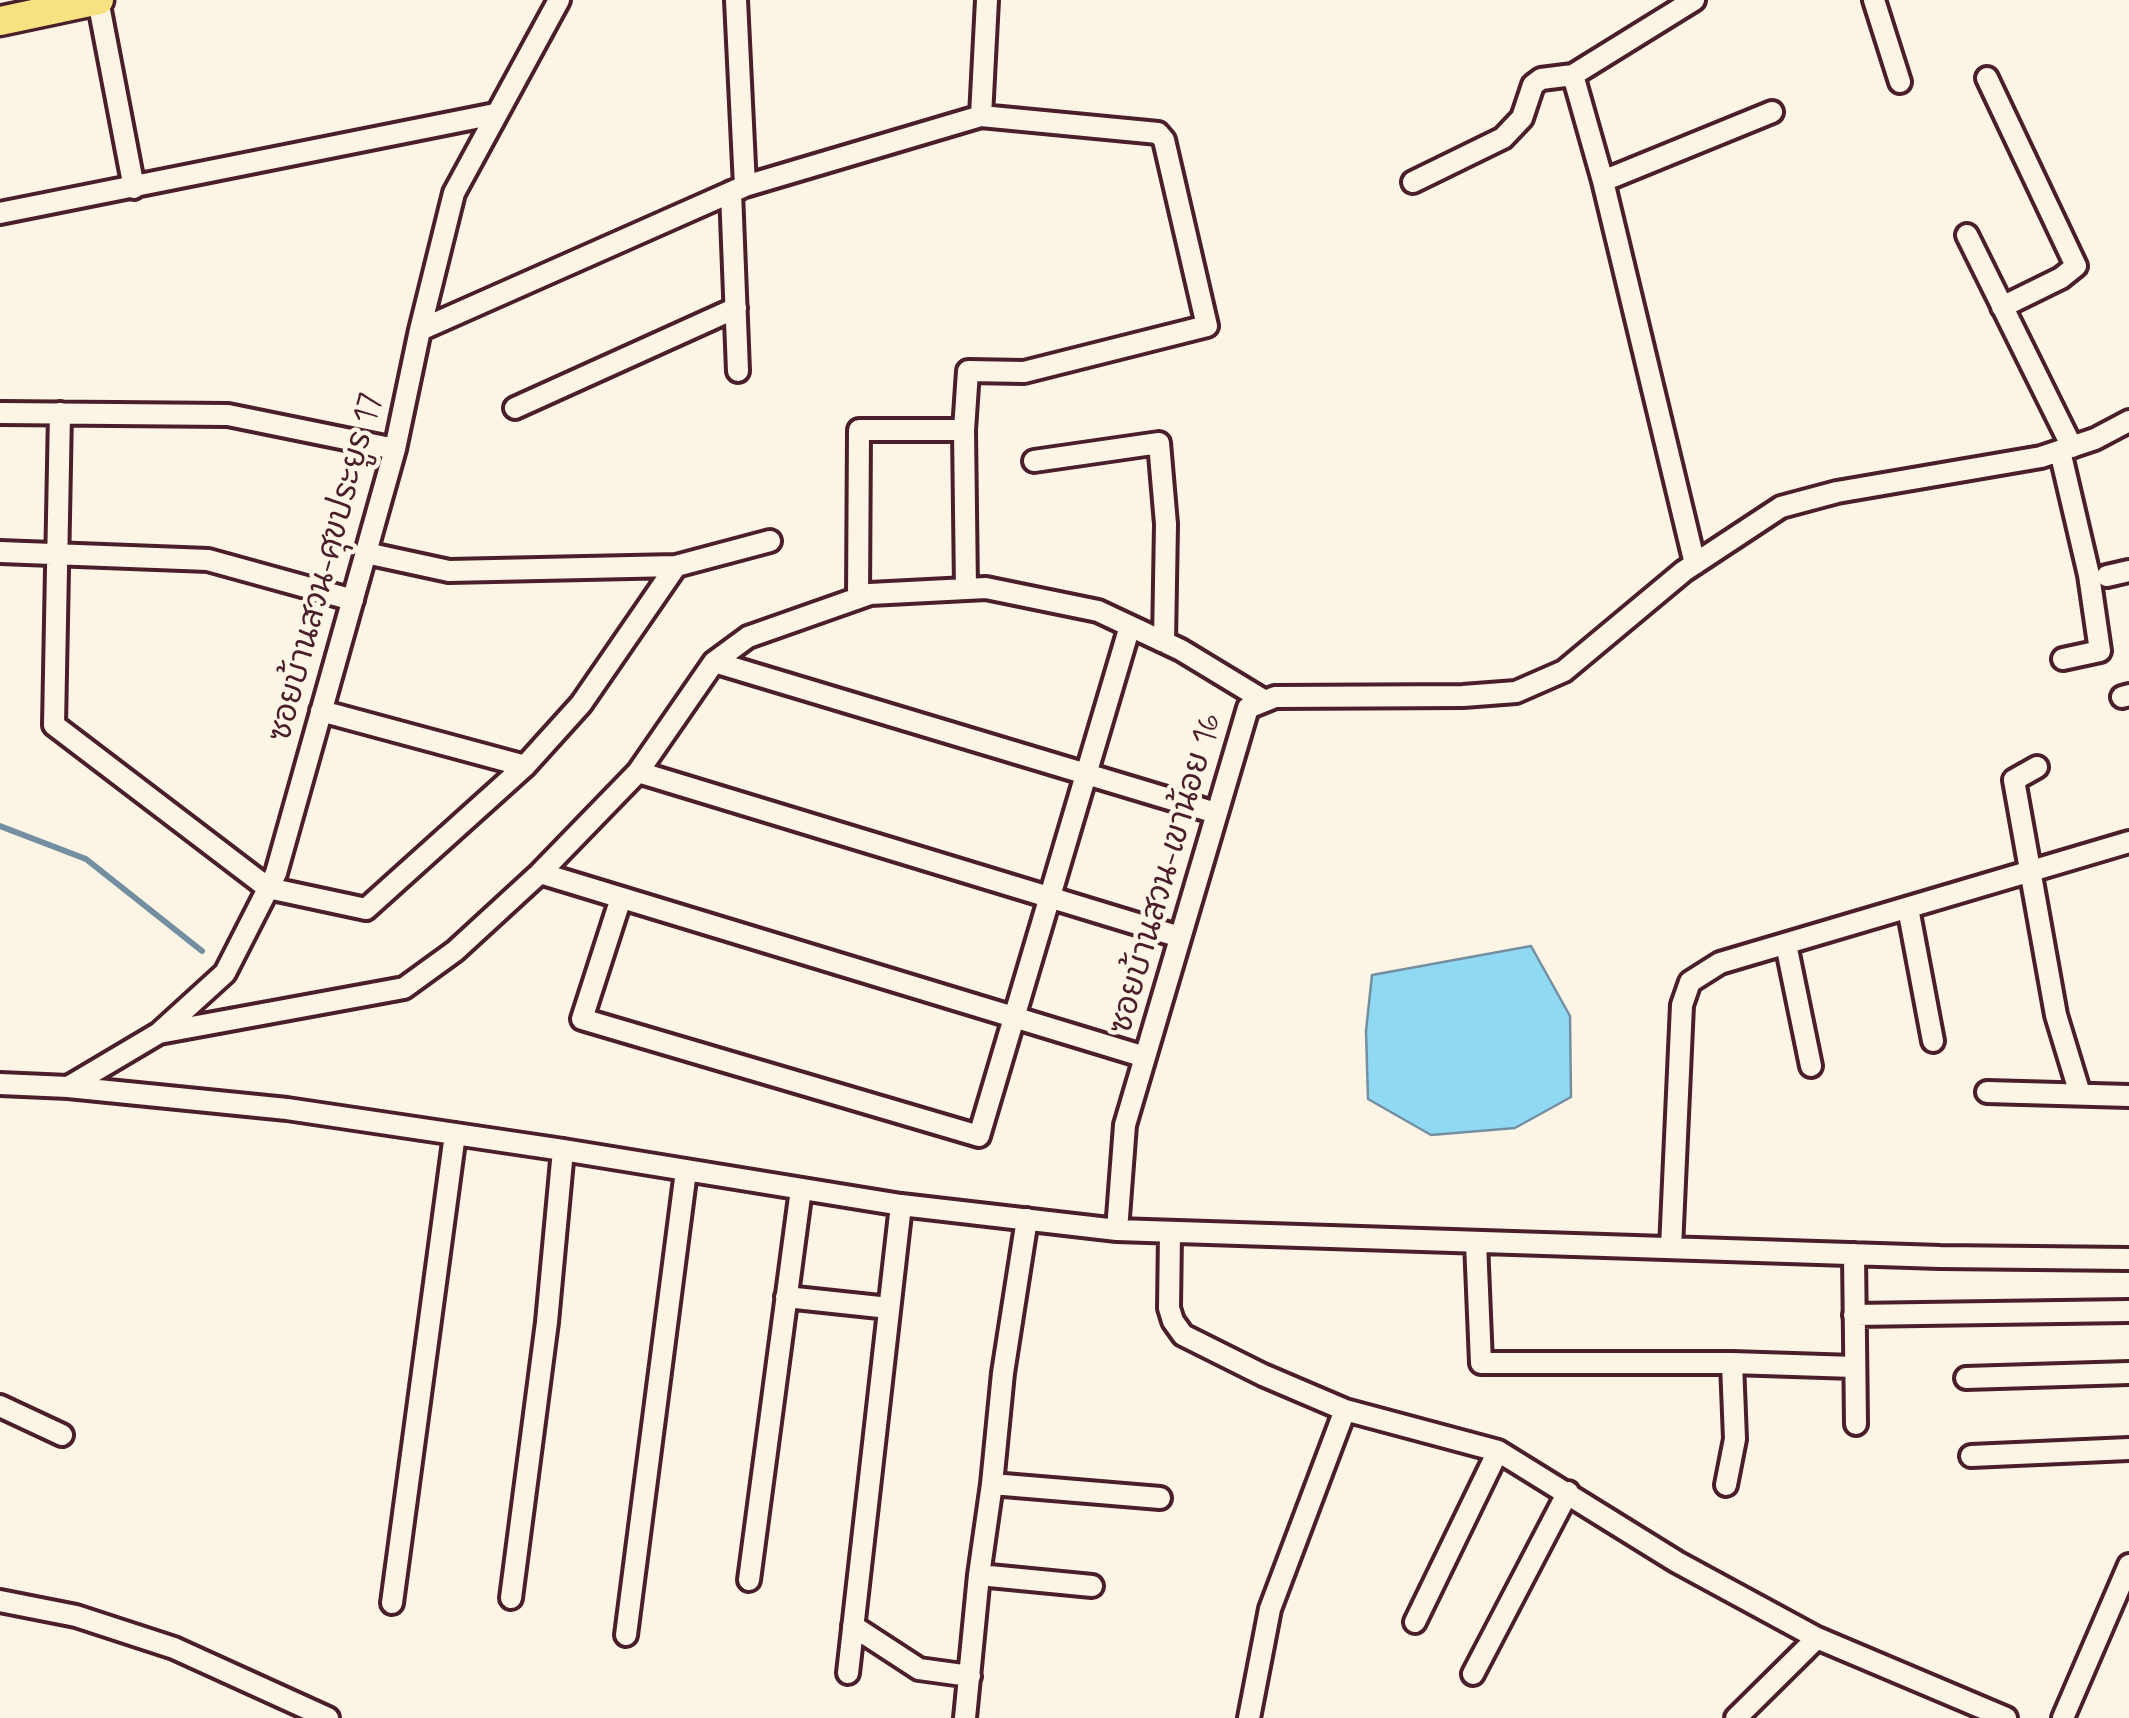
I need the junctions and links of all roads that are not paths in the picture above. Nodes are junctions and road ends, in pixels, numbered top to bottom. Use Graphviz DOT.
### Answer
graph roads {
  1 [pos="32,0"];
  2 [pos="98,0"];
  3 [pos="558,0"];
  4 [pos="736,0"];
  5 [pos="986,0"];
  6 [pos="1694,0"];
  7 [pos="1874,0"];
  8 [pos="0,6"];
  9 [pos="0,21"];
  10 [pos="1573,75"];
  11 [pos="1987,78"];
  12 [pos="1900,82"];
  13 [pos="1772,112"];
  14 [pos="495,114"];
  15 [pos="982,116"];
  16 [pos="1603,181"];
  17 [pos="1413,182"];
  18 [pos="134,188"];
  19 [pos="738,189"];
  20 [pos="0,213"];
  21 [pos="1967,235"];
  22 [pos="2002,306"];
  23 [pos="736,308"];
  24 [pos="420,330"];
  25 [pos="738,371"];
  26 [pos="515,408"];
  27 [pos="0,413"];
  28 [pos="60,414"];
  29 [pos="2129,422"];
  30 [pos="964,430"];
  31 [pos="2066,449"];
  32 [pos="395,450"];
  33 [pos="1034,461"];
  34 [pos="770,541"];
  35 [pos="0,552"];
  36 [pos="366,552"];
  37 [pos="57,554"];
  38 [pos="1694,564"];
  39 [pos="676,566"];
  40 [pos="2129,571"];
  41 [pos="2107,576"];
  42 [pos="966,589"];
  43 [pos="858,598"];
  44 [pos="353,600"];
  45 [pos="1130,626"];
  46 [pos="1164,642"];
  47 [pos="2063,660"];
  48 [pos="714,662"];
  49 [pos="1265,701"];
  50 [pos="322,711"];
  51 [pos="524,766"];
  52 [pos="2037,767"];
  53 [pos="638,772"];
  54 [pos="1086,774"];
  55 [pos="1216,813"];
  56 [pos="2129,842"];
  57 [pos="2030,871"];
  58 [pos="540,873"];
  59 [pos="268,888"];
  60 [pos="1050,897"];
  61 [pos="621,898"];
  62 [pos="1908,908"];
  63 [pos="1180,937"];
  64 [pos="1786,944"];
  65 [pos="1014,1017"];
  66 [pos="159,1033"];
  67 [pos="1933,1041"];
  68 [pos="1145,1056"];
  69 [pos="1811,1066"];
  70 [pos="0,1084"];
  71 [pos="68,1087"];
  72 [pos="1987,1092"];
  73 [pos="2080,1094"];
  74 [pos="2129,1096"];
  75 [pos="455,1134"];
  76 [pos="563,1150"];
  77 [pos="686,1171"];
  78 [pos="800,1189"];
  79 [pos="901,1205"];
  80 [pos="1027,1219"];
  81 [pos="1117,1230"];
  82 [pos="1170,1233"];
  83 [pos="1476,1242"];
  84 [pos="1671,1248"];
  85 [pos="1854,1254"];
  86 [pos="2129,1259"];
  87 [pos="786,1297"];
  88 [pos="889,1308"];
  89 [pos="2129,1311"];
  90 [pos="1854,1315"];
  91 [pos="1732,1363"];
  92 [pos="1854,1368"];
  93 [pos="2129,1372"];
  94 [pos="1966,1378"];
  95 [pos="0,1406"];
  96 [pos="1346,1410"];
  97 [pos="1856,1424"];
  98 [pos="62,1435"];
  99 [pos="2129,1448"];
  100 [pos="1498,1451"];
  101 [pos="1970,1456"];
  102 [pos="992,1484"];
  103 [pos="1726,1485"];
  104 [pos="1568,1492"];
  105 [pos="1160,1498"];
  106 [pos="2129,1565"];
  107 [pos="979,1575"];
  108 [pos="748,1580"];
  109 [pos="1092,1586"];
  110 [pos="511,1598"];
  111 [pos="0,1601"];
  112 [pos="392,1603"];
  113 [pos="1415,1622"];
  114 [pos="852,1626"];
  115 [pos="626,1636"];
  116 [pos="1817,1638"];
  117 [pos="848,1673"];
  118 [pos="1473,1674"];
  119 [pos="970,1676"];
  120 [pos="328,1718"];
  121 [pos="966,1718"];
  122 [pos="1249,1718"];
  123 [pos="1736,1718"];
  124 [pos="2006,1718"];
  125 [pos="2063,1718"];
  1 -- 8 [label="main road"];
  2 -- 9 [label="main road"];
  2 -- 18 [label="street"];
  3 -- 14 [label="street, ซอยบ้านสวน-ศุขประยูร 17"];
  4 -- 19 [label="street"];
  5 -- 15 [label="street"];
  6 -- 10 [label="street"];
  7 -- 12 [label="street"];
  10 -- 16 [label="street"];
  10 -- 17 [label="street"];
  11 -- 22 [label="street"];
  13 -- 16 [label="street"];
  14 -- 18 [label="street"];
  14 -- 24 [label="street, ซอยบ้านสวน-ศุขประยูร 17"];
  15 -- 19 [label="street"];
  15 -- 30 [label="street"];
  16 -- 38 [label="street"];
  18 -- 20 [label="street"];
  19 -- 23 [label="street"];
  19 -- 24 [label="street"];
  21 -- 22 [label="street"];
  22 -- 31 [label="street"];
  23 -- 25 [label="street"];
  23 -- 26 [label="street"];
  24 -- 32 [label="street, ซอยบ้านสวน-ศุขประยูร 17"];
  27 -- 28 [label="street"];
  28 -- 32 [label="street"];
  28 -- 37 [label="street"];
  29 -- 31 [label="street, ซอยบ้านสวน-เขาน้อย 16"];
  30 -- 42 [label="street"];
  30 -- 43 [label="street"];
  31 -- 38 [label="street, ซอยบ้านสวน-เขาน้อย 16"];
  31 -- 47 [label="street"];
  32 -- 36 [label="street, ซอยบ้านสวน-ศุขประยูร 17"];
  33 -- 46 [label="street"];
  34 -- 39 [label="street"];
  35 -- 37 [label="street"];
  36 -- 39 [label="street"];
  36 -- 44 [label="street, ซอยบ้านสวน-ศุขประยูร 17"];
  37 -- 44 [label="street"];
  37 -- 59 [label="street"];
  38 -- 49 [label="street, ซอยบ้านสวน-เขาน้อย 16"];
  39 -- 51 [label="street"];
  40 -- 41 [label="street"];
  42 -- 43 [label="street"];
  42 -- 45 [label="street"];
  43 -- 48 [label="street"];
  44 -- 50 [label="street, ซอยบ้านสวน-ศุขประยูร 17"];
  45 -- 46 [label="street"];
  45 -- 54 [label="street"];
  46 -- 49 [label="street"];
  48 -- 53 [label="street"];
  48 -- 54 [label="street"];
  49 -- 55 [label="street, ซอยบ้านสวน-เขาน้อย 16"];
  50 -- 51 [label="street"];
  50 -- 59 [label="street, ซอยบ้านสวน-ศุขประยูร 17"];
  51 -- 59 [label="street"];
  52 -- 57 [label="street"];
  53 -- 58 [label="street"];
  53 -- 60 [label="street"];
  54 -- 55 [label="street"];
  54 -- 60 [label="street"];
  55 -- 63 [label="street, ซอยบ้านสวน-เขาน้อย 16"];
  56 -- 57 [label="street"];
  57 -- 62 [label="street"];
  57 -- 73 [label="street"];
  58 -- 61 [label="street"];
  58 -- 66 [label="street"];
  59 -- 66 [label="street, ซอยบ้านสวน-ศุขประยูร 17"];
  60 -- 63 [label="street"];
  60 -- 65 [label="street"];
  61 -- 65 [label="street"];
  61 -- 65 [label="street"];
  62 -- 64 [label="street"];
  62 -- 67 [label="street"];
  63 -- 68 [label="street, ซอยบ้านสวน-เขาน้อย 16"];
  64 -- 69 [label="street"];
  64 -- 84 [label="street"];
  65 -- 68 [label="street"];
  66 -- 71 [label="street, ซอยบ้านสวน-ศุขประยูร 17"];
  68 -- 81 [label="street, ซอยบ้านสวน-เขาน้อย 16"];
  70 -- 71 [label="street"];
  71 -- 75 [label="street"];
  72 -- 73 [label="street"];
  73 -- 74 [label="street"];
  75 -- 76 [label="street"];
  75 -- 112 [label="street"];
  76 -- 77 [label="street"];
  76 -- 110 [label="street"];
  77 -- 78 [label="street"];
  77 -- 115 [label="street"];
  78 -- 79 [label="street"];
  78 -- 87 [label="street"];
  79 -- 80 [label="street"];
  79 -- 88 [label="street"];
  80 -- 81 [label="street"];
  80 -- 102 [label="street"];
  81 -- 82 [label="street"];
  82 -- 83 [label="street"];
  82 -- 96 [label="street"];
  83 -- 84 [label="street"];
  83 -- 91 [label="street"];
  84 -- 85 [label="street"];
  85 -- 86 [label="street"];
  85 -- 90 [label="street"];
  87 -- 88 [label="street"];
  87 -- 108 [label="street"];
  88 -- 114 [label="street"];
  89 -- 90 [label="street"];
  90 -- 92 [label="street"];
  91 -- 92 [label="street"];
  91 -- 103 [label="street"];
  92 -- 97 [label="street"];
  93 -- 94 [label="street"];
  95 -- 98 [label="street"];
  96 -- 100 [label="street"];
  96 -- 122 [label="street"];
  99 -- 101 [label="street"];
  100 -- 104 [label="street"];
  100 -- 113 [label="street"];
  102 -- 105 [label="street"];
  102 -- 107 [label="street"];
  104 -- 116 [label="street"];
  104 -- 118 [label="street"];
  106 -- 125 [label="street"];
  107 -- 109 [label="street"];
  107 -- 119 [label="street"];
  111 -- 120 [label="street"];
  114 -- 117 [label="street"];
  114 -- 119 [label="street"];
  116 -- 123 [label="street"];
  116 -- 124 [label="street"];
  119 -- 121 [label="street"];
}
